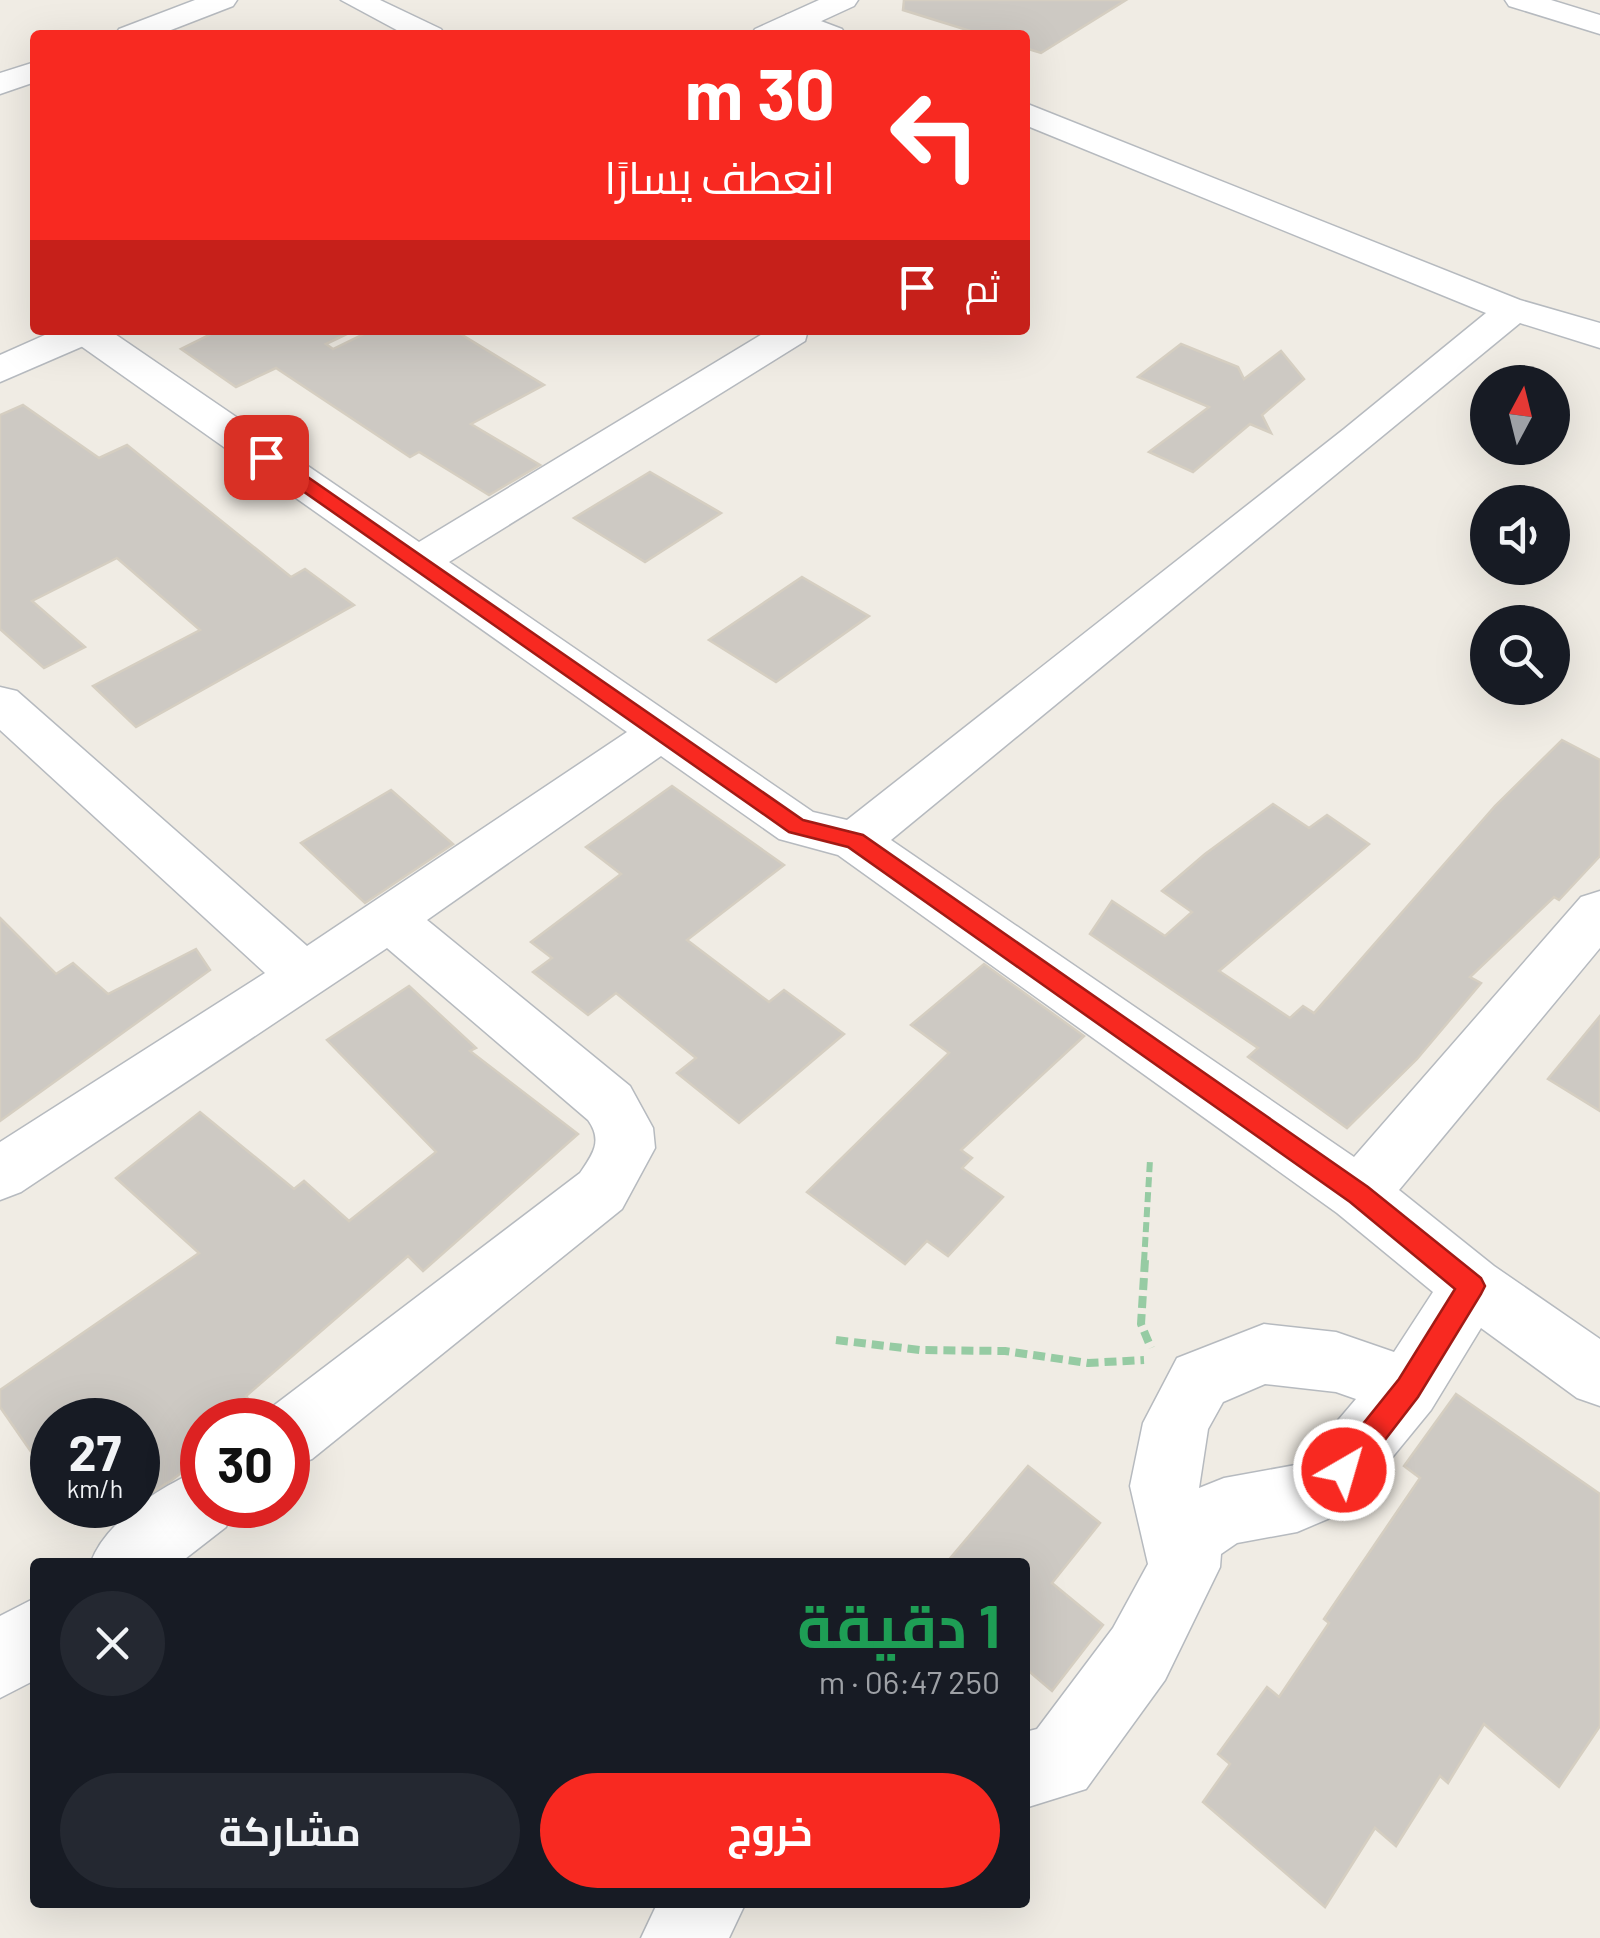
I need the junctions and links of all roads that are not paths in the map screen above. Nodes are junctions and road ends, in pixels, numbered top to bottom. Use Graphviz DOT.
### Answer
graph roads {
  1 [pos="222,0"];
  2 [pos="356,0"];
  3 [pos="844,0"];
  4 [pos="1520,0"];
  5 [pos="797,21"];
  6 [pos="1600,25"];
  7 [pos="143,30"];
  8 [pos="419,30"];
  9 [pos="777,30"];
  10 [pos="819,30"];
  11 [pos="30,73"];
  12 [pos="0,84"];
  13 [pos="1030,115"];
  14 [pos="1512,310"];
  15 [pos="78,335"];
  16 [pos="93,335"];
  17 [pos="789,335"];
  18 [pos="1600,336"];
  19 [pos="0,370"];
  20 [pos="418,562"];
  21 [pos="0,703"];
  22 [pos="660,733"];
  23 [pos="855,841"];
  24 [pos="1600,912"];
  25 [pos="389,919"];
  26 [pos="304,976"];
  27 [pos="0,1174"];
  28 [pos="1359,1194"];
  29 [pos="1472,1286"];
  30 [pos="1600,1376"];
  31 [pos="1408,1388"];
  32 [pos="310,1419"];
  33 [pos="180,1520"];
  34 [pos="131,1558"];
  35 [pos="1185,1567"];
  36 [pos="30,1638"];
  37 [pos="0,1661"];
  38 [pos="1030,1769"];
  39 [pos="704,1908"];
  40 [pos="681,1938"];
  1 -- 7 [label="street"];
  2 -- 8 [label="street"];
  3 -- 5 [label="street"];
  4 -- 6 [label="street"];
  5 -- 9 [label="street"];
  5 -- 10 [label="street"];
  11 -- 12 [label="street"];
  13 -- 14 [label="street"];
  14 -- 18 [label="street"];
  14 -- 23 [label="street"];
  15 -- 19 [label="street"];
  16 -- 20 [label="street"];
  17 -- 20 [label="street"];
  20 -- 22 [label="street"];
  21 -- 26 [label="street"];
  22 -- 23 [label="street"];
  22 -- 25 [label="street"];
  23 -- 28 [label="street"];
  24 -- 28 [label="street"];
  25 -- 26 [label="street"];
  25 -- 32 [label="street"];
  26 -- 27 [label="street"];
  28 -- 29 [label="street"];
  29 -- 30 [label="street"];
  29 -- 31 [label="street"];
  31 -- 35 [label="street"];
  31 -- 35 [label="street"];
  33 -- 34 [label="street"];
  35 -- 38 [label="street"];
  36 -- 37 [label="street"];
  39 -- 40 [label="street"];
}
